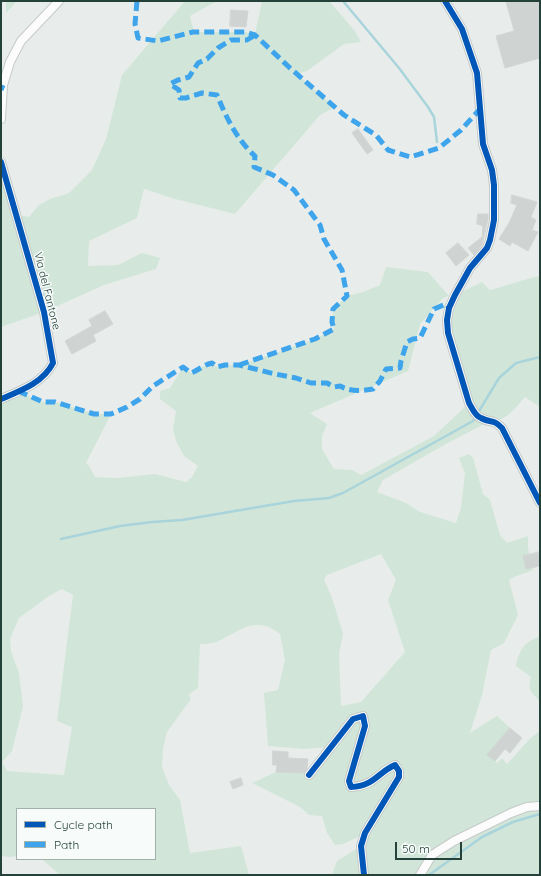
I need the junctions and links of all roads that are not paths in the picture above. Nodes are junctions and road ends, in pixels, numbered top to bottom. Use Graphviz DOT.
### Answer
graph roads {
  1 [pos="59,1"];
  2 [pos="445,1"];
  3 [pos="1,119"];
  4 [pos="1,162"];
  5 [pos="1,399"];
  6 [pos="540,502"];
  7 [pos="309,775"];
  8 [pos="540,806"];
  9 [pos="364,875"];
  10 [pos="420,875"];
  1 -- 3 [label="street"];
  2 -- 6 [label="street"];
  4 -- 5 [label="street, Via del Fantone"];
  7 -- 9 [label="street"];
  8 -- 10 [label="street"];
}
